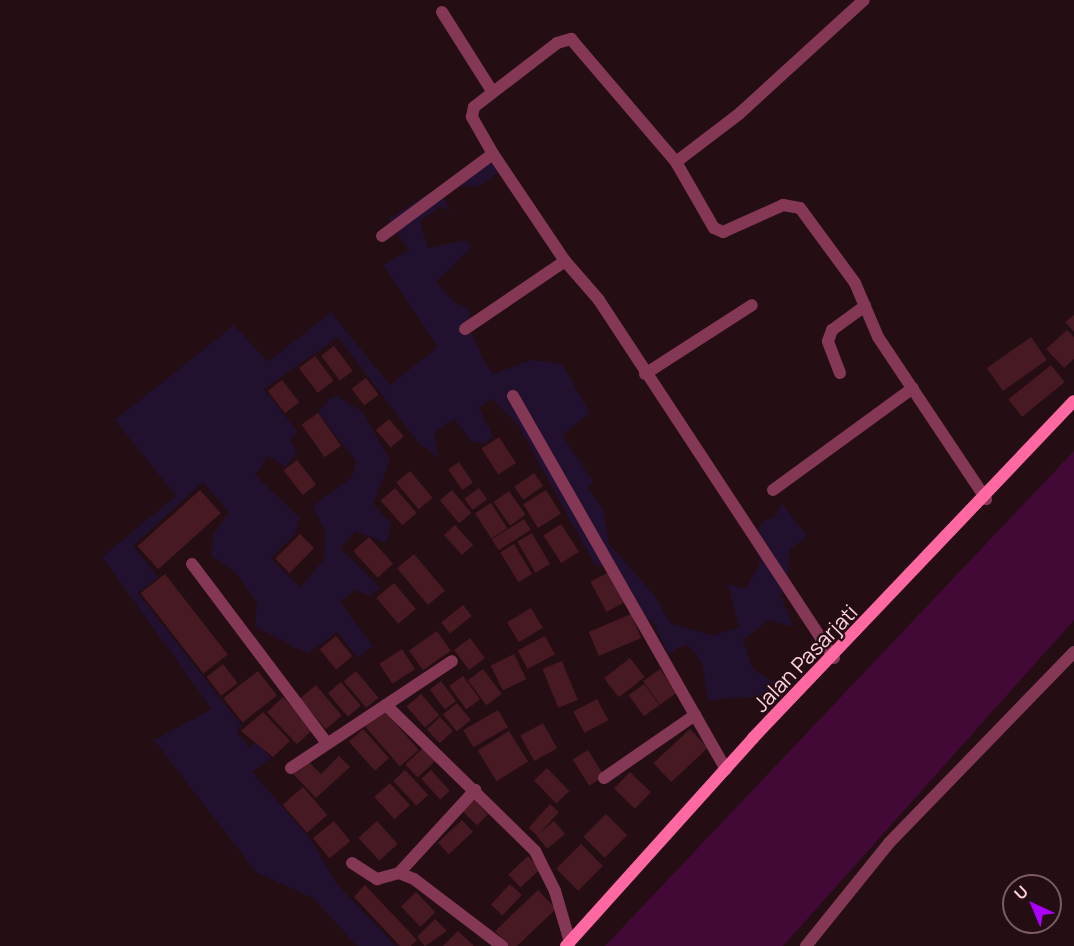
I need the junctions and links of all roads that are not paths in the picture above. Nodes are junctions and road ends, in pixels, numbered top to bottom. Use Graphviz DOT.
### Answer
graph roads {
  1 [pos="864,0"];
  2 [pos="442,12"];
  3 [pos="492,91"];
  4 [pos="493,154"];
  5 [pos="676,162"];
  6 [pos="382,236"];
  7 [pos="566,261"];
  8 [pos="752,305"];
  9 [pos="865,306"];
  10 [pos="465,329"];
  11 [pos="840,373"];
  12 [pos="645,374"];
  13 [pos="913,388"];
  14 [pos="513,396"];
  15 [pos="1074,401"];
  16 [pos="773,490"];
  17 [pos="986,499"];
  18 [pos="192,564"];
  19 [pos="1074,652"];
  20 [pos="834,658"];
  21 [pos="452,661"];
  22 [pos="386,705"];
  23 [pos="695,715"];
  24 [pos="326,742"];
  25 [pos="291,768"];
  26 [pos="726,769"];
  27 [pos="604,778"];
  28 [pos="475,790"];
  29 [pos="352,862"];
  30 [pos="399,873"];
  31 [pos="568,944"];
  32 [pos="502,946"];
  33 [pos="806,946"];
  1 -- 5 [label="street"];
  2 -- 3 [label="street"];
  3 -- 4 [label="street"];
  3 -- 5 [label="street"];
  4 -- 6 [label="street"];
  4 -- 7 [label="street"];
  5 -- 9 [label="street"];
  7 -- 10 [label="street"];
  7 -- 12 [label="street"];
  8 -- 12 [label="street"];
  9 -- 11 [label="street"];
  9 -- 13 [label="street"];
  12 -- 20 [label="street"];
  13 -- 16 [label="street"];
  13 -- 17 [label="street"];
  14 -- 23 [label="street"];
  15 -- 17 [label="main road, Jalan Pasarjati"];
  17 -- 20 [label="main road, Jalan Pasarjati"];
  18 -- 24 [label="street"];
  19 -- 33 [label="street"];
  20 -- 26 [label="main road, Jalan Pasarjati"];
  21 -- 22 [label="street"];
  22 -- 24 [label="street"];
  22 -- 28 [label="street"];
  23 -- 26 [label="street"];
  23 -- 27 [label="street"];
  24 -- 25 [label="street"];
  26 -- 31 [label="main road, Jalan Pasarjati"];
  28 -- 30 [label="street"];
  28 -- 31 [label="street"];
  29 -- 30 [label="street"];
  30 -- 32 [label="street"];
}
